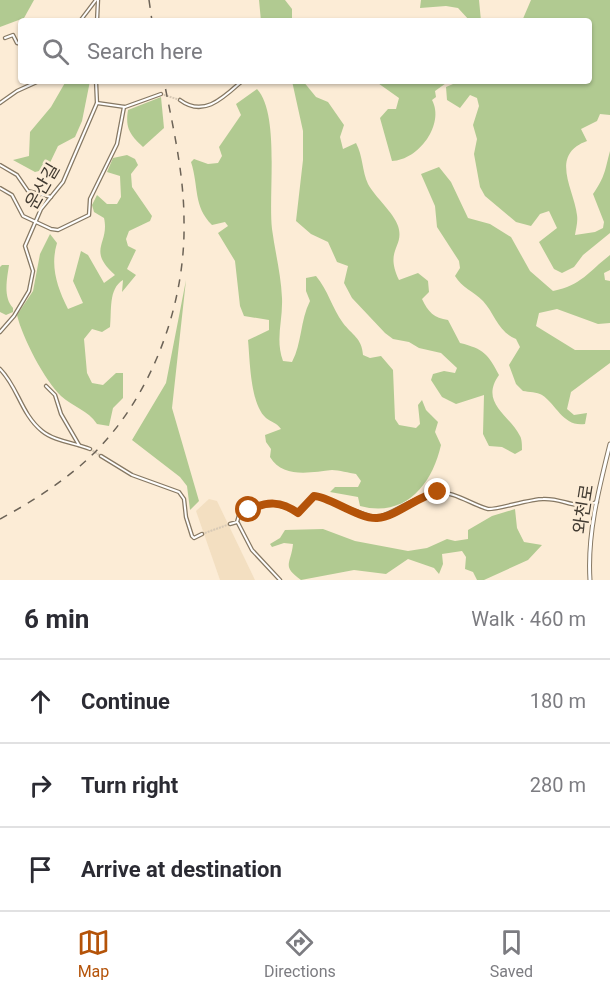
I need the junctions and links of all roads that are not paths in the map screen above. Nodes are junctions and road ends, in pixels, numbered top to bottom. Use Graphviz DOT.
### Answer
graph roads {
  1 [pos="97,0"];
  2 [pos="82,18"];
  3 [pos="97,18"];
  4 [pos="5,38"];
  5 [pos="18,44"];
  6 [pos="32,84"];
  7 [pos="96,84"];
  8 [pos="238,84"];
  9 [pos="161,94"];
  10 [pos="180,100"];
  11 [pos="0,103"];
  12 [pos="97,103"];
  13 [pos="124,107"];
  14 [pos="0,165"];
  15 [pos="0,188"];
  16 [pos="51,197"];
  17 [pos="36,223"];
  18 [pos="0,332"];
  19 [pos="0,369"];
  20 [pos="46,386"];
  21 [pos="610,444"];
  22 [pos="79,445"];
  23 [pos="90,449"];
  24 [pos="101,456"];
  25 [pos="597,502"];
  26 [pos="237,522"];
  27 [pos="230,524"];
  28 [pos="202,534"];
  29 [pos="280,580"];
  30 [pos="590,580"];
  1 -- 2 [label="street"];
  1 -- 3 [label="street"];
  4 -- 5 [label="street"];
  6 -- 11 [label="street"];
  7 -- 12 [label="street, 운산길"];
  8 -- 10 [label="street"];
  9 -- 13 [label="street"];
  12 -- 13 [label="street"];
  12 -- 16 [label="street, 운산길"];
  13 -- 17 [label="street"];
  14 -- 16 [label="street"];
  15 -- 17 [label="street"];
  16 -- 17 [label="street, 운산길"];
  17 -- 18 [label="street, 운산길"];
  19 -- 22 [label="street"];
  20 -- 22 [label="street"];
  21 -- 25 [label="street, 와천로"];
  22 -- 23 [label="street"];
  24 -- 28 [label="street"];
  25 -- 26 [label="street"];
  25 -- 30 [label="street, 와천로"];
  26 -- 27 [label="street"];
  26 -- 29 [label="street"];
}
